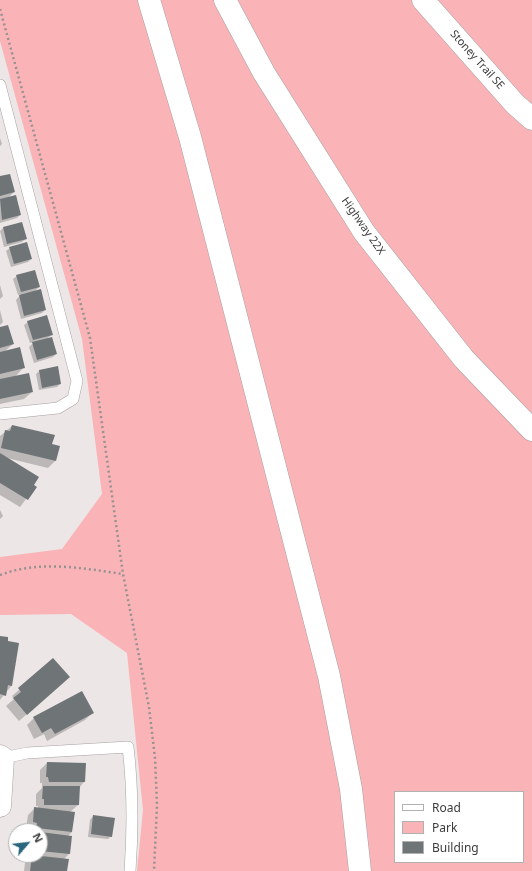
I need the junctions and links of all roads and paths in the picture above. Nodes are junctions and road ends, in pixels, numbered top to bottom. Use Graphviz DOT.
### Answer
graph roads {
  1 [pos="149,0"];
  2 [pos="225,0"];
  3 [pos="423,0"];
  4 [pos="0,85"];
  5 [pos="532,119"];
  6 [pos="0,414"];
  7 [pos="532,430"];
  8 [pos="0,574"];
  9 [pos="123,574"];
  10 [pos="138,656"];
  11 [pos="1,757"];
  12 [pos="0,806"];
  13 [pos="130,871"];
  14 [pos="154,871"];
  15 [pos="360,871"];
  1 -- 15 [label="main road"];
  2 -- 7 [label="main road, Highway 22X"];
  3 -- 5 [label="main road, Stoney Trail SE"];
  4 -- 6 [label="lane"];
  8 -- 9 [label="path"];
  10 -- 14 [label="path"];
  11 -- 12 [label="main road"];
  11 -- 13 [label="lane"];
}
